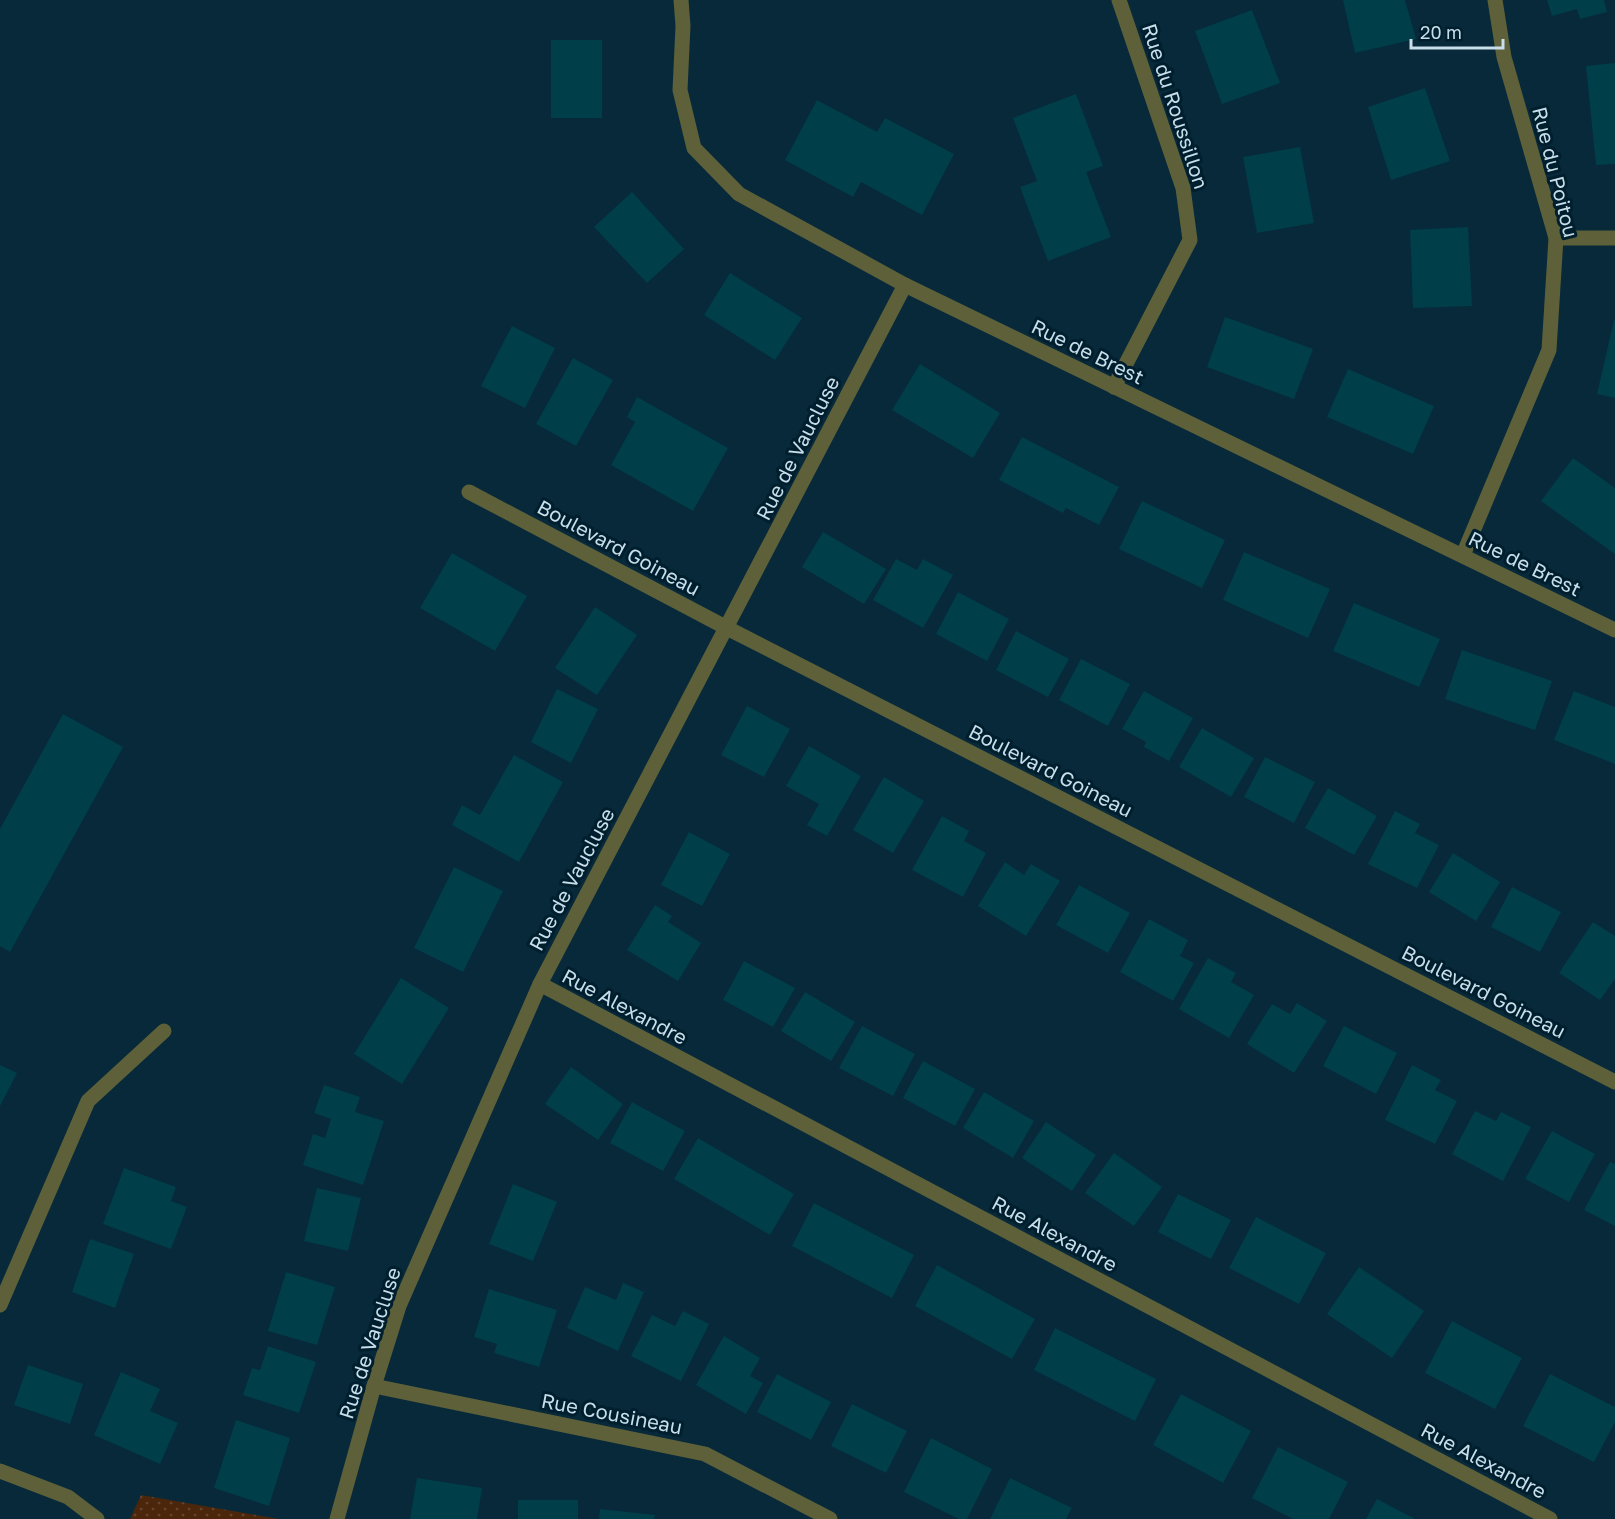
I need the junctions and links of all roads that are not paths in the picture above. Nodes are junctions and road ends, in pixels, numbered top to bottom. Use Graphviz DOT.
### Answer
graph roads {
  1 [pos="681,0"];
  2 [pos="1119,0"];
  3 [pos="1495,0"];
  4 [pos="1556,238"];
  5 [pos="1615,238"];
  6 [pos="905,285"];
  7 [pos="1114,387"];
  8 [pos="469,492"];
  9 [pos="1463,555"];
  10 [pos="727,628"];
  11 [pos="1615,630"];
  12 [pos="540,984"];
  13 [pos="164,1031"];
  14 [pos="1615,1082"];
  15 [pos="0,1305"];
  16 [pos="374,1386"];
  17 [pos="0,1471"];
  18 [pos="97,1519"];
  19 [pos="337,1519"];
  20 [pos="830,1519"];
  21 [pos="1550,1519"];
  1 -- 6 [label="street, Rue de Brest"];
  2 -- 7 [label="street, Rue du Roussillon"];
  3 -- 4 [label="street, Rue du Poitou"];
  4 -- 5 [label="street"];
  4 -- 9 [label="street, Rue du Poitou"];
  6 -- 7 [label="street, Rue de Brest"];
  6 -- 10 [label="street, Rue de Vaucluse"];
  7 -- 9 [label="street, Rue de Brest"];
  8 -- 10 [label="street, Boulevard Goineau"];
  9 -- 11 [label="street, Rue de Brest"];
  10 -- 12 [label="street, Rue de Vaucluse"];
  10 -- 14 [label="street, Boulevard Goineau"];
  12 -- 16 [label="street, Rue de Vaucluse"];
  12 -- 21 [label="street, Rue Alexandre"];
  13 -- 15 [label="street"];
  16 -- 19 [label="street, Rue de Vaucluse"];
  16 -- 20 [label="street, Rue Cousineau"];
  17 -- 18 [label="street"];
}
